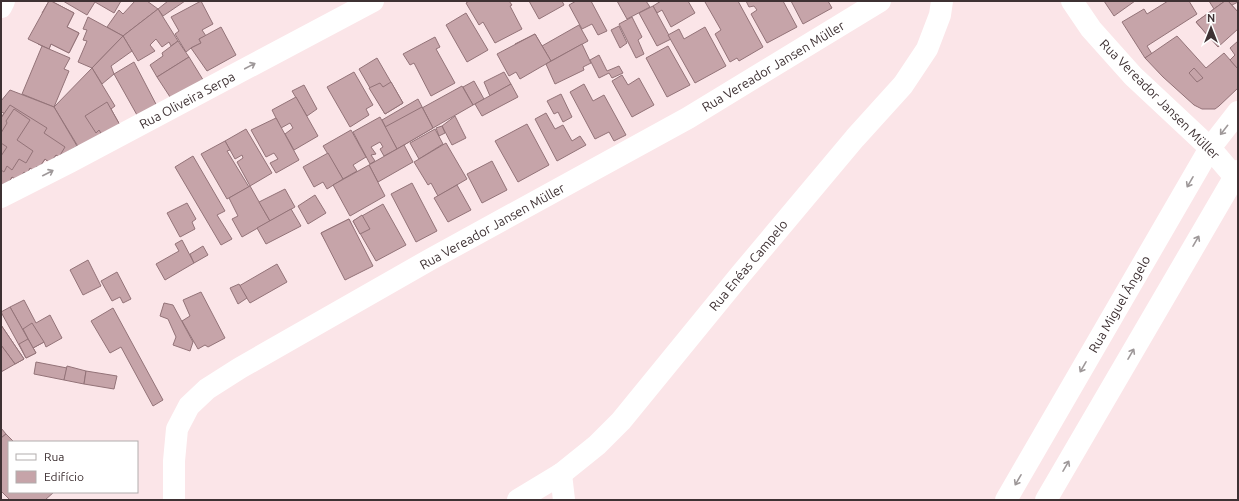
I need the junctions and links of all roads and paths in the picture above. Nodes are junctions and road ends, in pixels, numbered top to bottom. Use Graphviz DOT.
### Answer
graph roads {
  1 [pos="4,1"];
  2 [pos="372,1"];
  3 [pos="880,1"];
  4 [pos="942,1"];
  5 [pos="1072,1"];
  6 [pos="1,8"];
  7 [pos="1238,112"];
  8 [pos="1210,148"];
  9 [pos="1236,174"];
  10 [pos="1,197"];
  11 [pos="561,474"];
  12 [pos="174,500"];
  13 [pos="518,500"];
  14 [pos="564,500"];
  15 [pos="1006,500"];
  16 [pos="1046,500"];
  1 -- 6 [label="street"];
  10 -- 2 [label="street, Rua Oliveira Serpa, one-way"];
  3 -- 12 [label="street, Rua Vereador Jansen Müller"];
  4 -- 11 [label="street, Rua Enéas Campelo"];
  5 -- 8 [label="street, Rua Vereador Jansen Müller"];
  7 -- 8 [label="street, Rua Miguel Ângelo, one-way"];
  8 -- 9 [label="street, Rua Vereador Jansen Müller"];
  8 -- 15 [label="street, Rua Miguel Ângelo, one-way"];
  16 -- 9 [label="street, one-way"];
  11 -- 13 [label="street, Rua Enéas Campelo"];
  11 -- 14 [label="street"];
}
